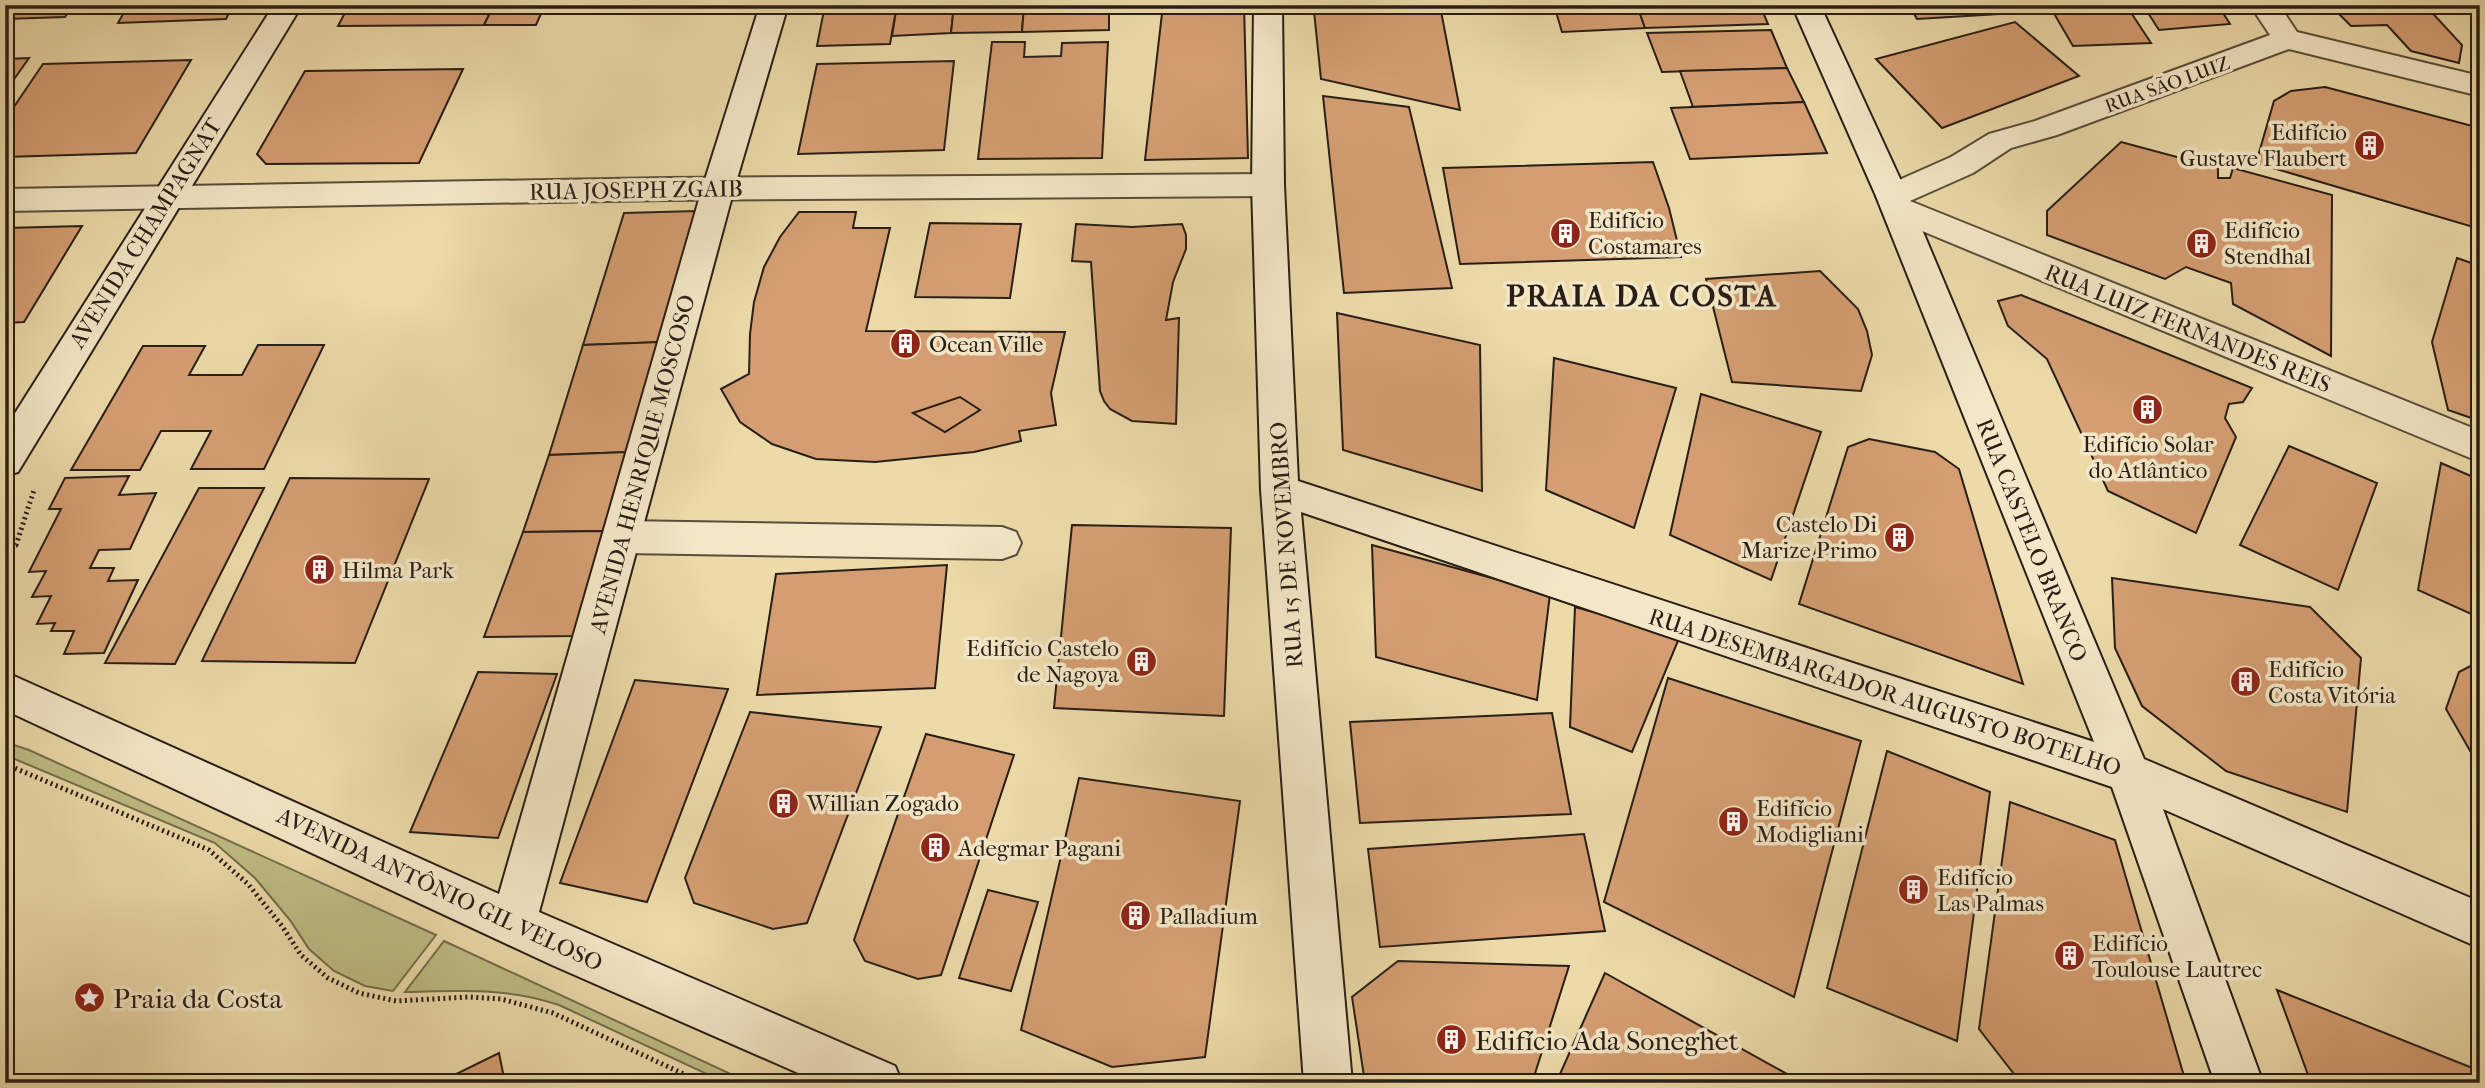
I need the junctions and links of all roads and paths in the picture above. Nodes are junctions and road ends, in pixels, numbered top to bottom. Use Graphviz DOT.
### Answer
graph roads {
  1 [pos="288,5"];
  2 [pos="774,5"];
  3 [pos="1268,5"];
  4 [pos="1806,5"];
  5 [pos="2264,5"];
  6 [pos="2287,39"];
  7 [pos="2480,86"];
  8 [pos="1268,185"];
  9 [pos="718,189"];
  10 [pos="168,198"];
  11 [pos="5,200"];
  12 [pos="1895,202"];
  13 [pos="2480,447"];
  14 [pos="5,461"];
  15 [pos="1280,490"];
  16 [pos="623,537"];
  17 [pos="1002,543"];
  18 [pos="16,545"];
  19 [pos="5,548"];
  20 [pos="6,689"];
  21 [pos="5,764"];
  22 [pos="2128,773"];
  23 [pos="513,924"];
  24 [pos="2480,925"];
  25 [pos="703,1083"];
  26 [pos="878,1083"];
  27 [pos="1328,1083"];
  28 [pos="2239,1083"];
  1 -- 10 [label="street, AVENIDA CHAMPAGNAT"];
  2 -- 9 [label="street, AVENIDA HENRIQUE MOSCOSO"];
  3 -- 8 [label="street, RUA 15 DE NOVEMBRO"];
  4 -- 12 [label="street, RUA CASTELO BRANCO"];
  5 -- 6 [label="street"];
  6 -- 7 [label="street"];
  6 -- 12 [label="street, RUA SÃO LUIZ"];
  8 -- 9 [label="street, RUA JOSEPH ZGAIB"];
  8 -- 15 [label="street, RUA 15 DE NOVEMBRO"];
  9 -- 10 [label="street, RUA JOSEPH ZGAIB"];
  9 -- 16 [label="street, AVENIDA HENRIQUE MOSCOSO"];
  10 -- 11 [label="street, RUA JOSEPH ZGAIB"];
  10 -- 14 [label="street, AVENIDA CHAMPAGNAT"];
  12 -- 13 [label="street, RUA LUIZ FERNANDES REIS"];
  12 -- 22 [label="street, RUA CASTELO BRANCO"];
  15 -- 22 [label="street, RUA DESEMBARGADOR AUGUSTO BOTELHO"];
  15 -- 27 [label="street, RUA 15 DE NOVEMBRO"];
  16 -- 17 [label="street"];
  16 -- 23 [label="street, AVENIDA HENRIQUE MOSCOSO"];
  18 -- 19 [label="path"];
  20 -- 23 [label="street, AVENIDA ANTÔNIO GIL VELOSO"];
  21 -- 25 [label="path"];
  22 -- 24 [label="street, RUA DESEMBARGADOR AUGUSTO BOTELHO"];
  22 -- 28 [label="street, RUA CASTELO BRANCO"];
  23 -- 26 [label="street, AVENIDA ANTÔNIO GIL VELOSO"];
}
